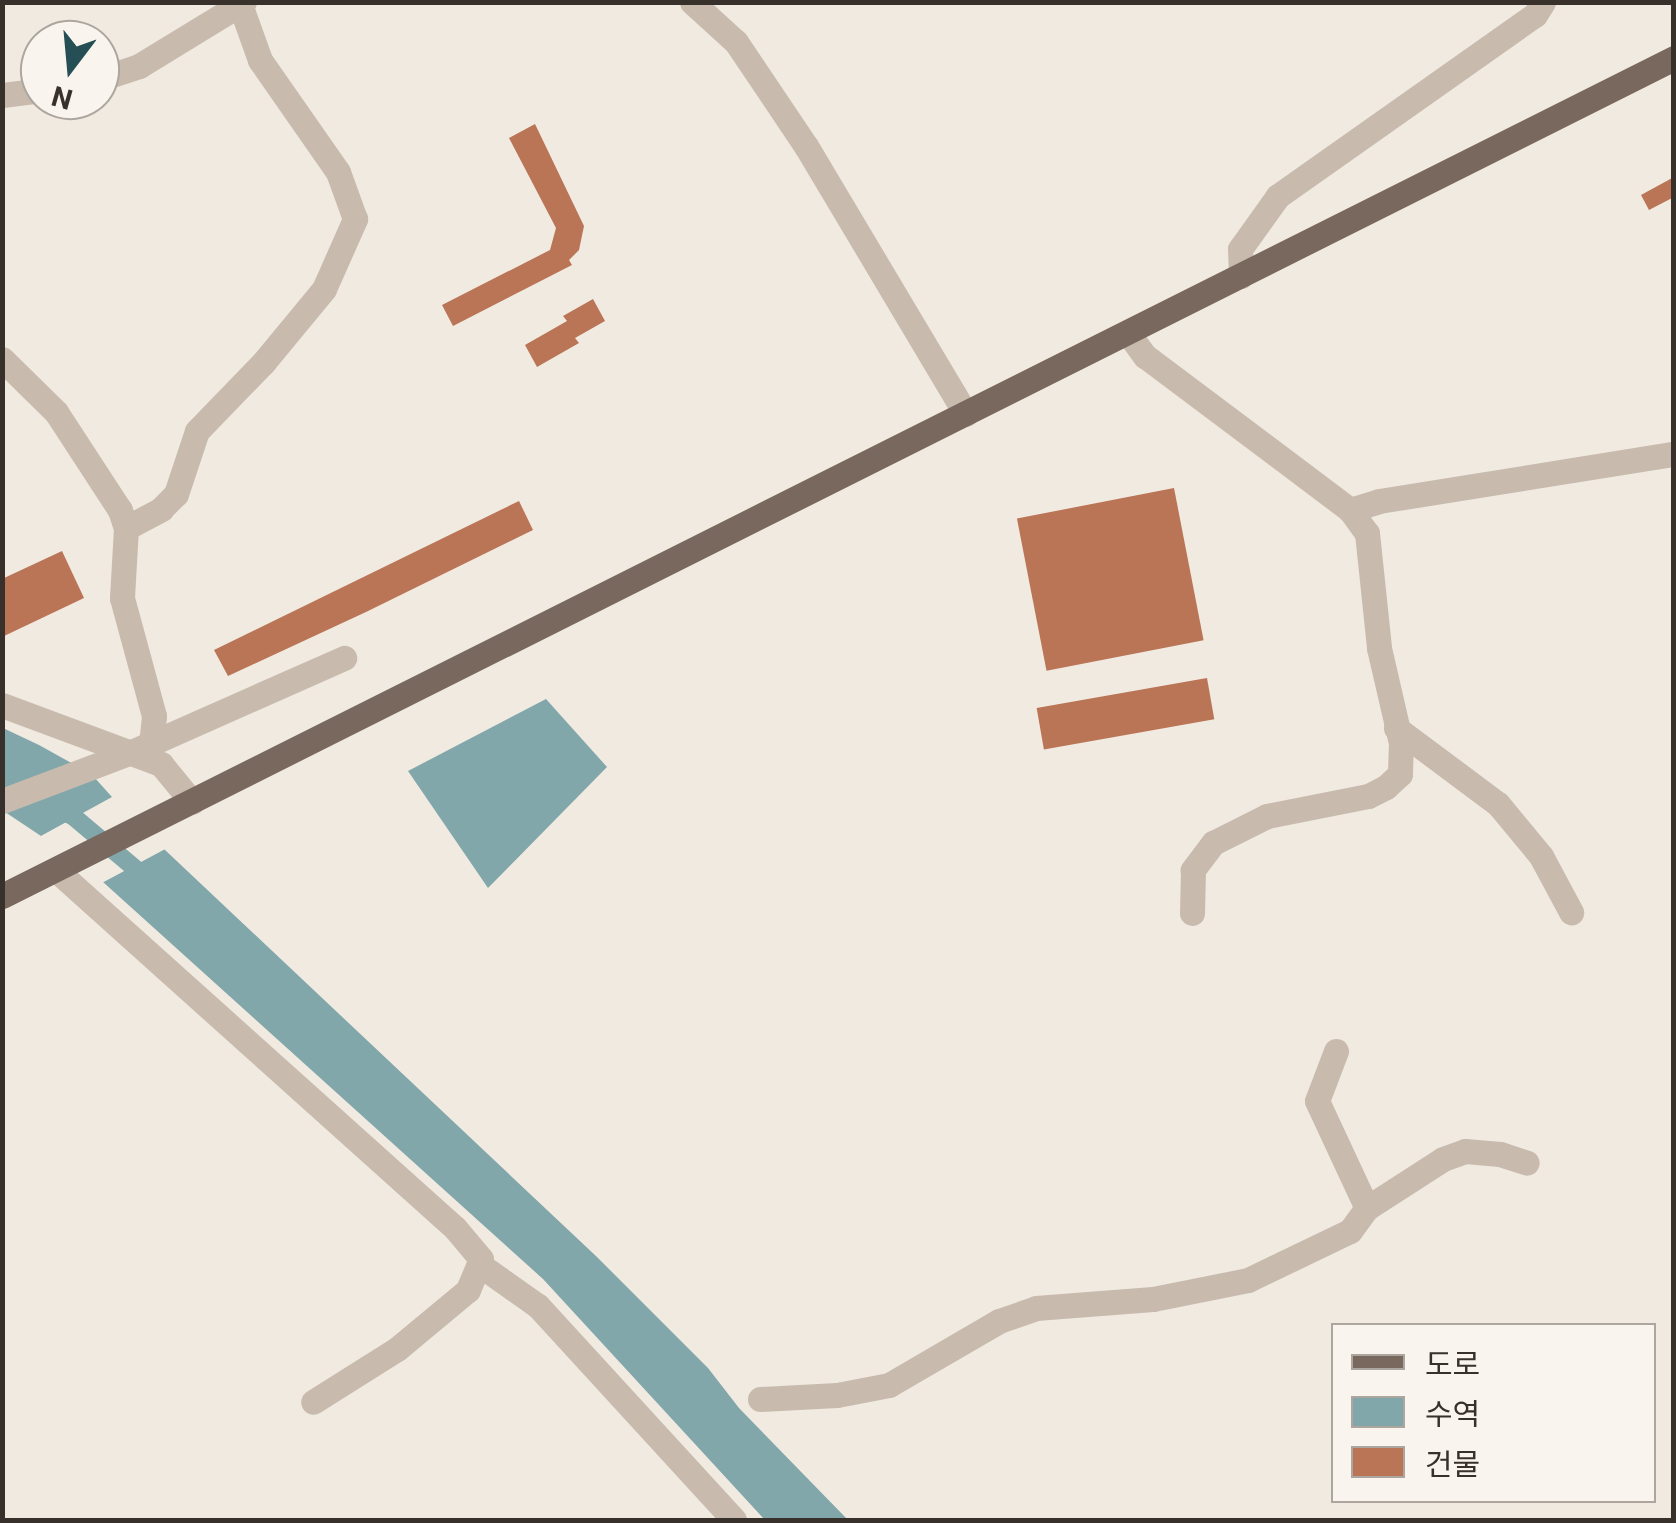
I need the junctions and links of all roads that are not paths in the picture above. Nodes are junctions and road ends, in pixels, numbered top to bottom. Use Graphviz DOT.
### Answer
graph roads {
  1 [pos="692,2"];
  2 [pos="1543,2"];
  3 [pos="242,5"];
  4 [pos="1674,58"];
  5 [pos="120,72"];
  6 [pos="1242,276"];
  7 [pos="1128,333"];
  8 [pos="2,360"];
  9 [pos="966,414"];
  10 [pos="1674,454"];
  11 [pos="1350,510"];
  12 [pos="126,528"];
  13 [pos="344,658"];
  14 [pos="2,705"];
  15 [pos="1396,728"];
  16 [pos="143,748"];
  17 [pos="2,801"];
  18 [pos="182,806"];
  19 [pos="56,870"];
  20 [pos="2,896"];
  21 [pos="1571,912"];
  22 [pos="1192,913"];
  23 [pos="1336,1051"];
  24 [pos="1527,1163"];
  25 [pos="1367,1208"];
  26 [pos="480,1265"];
  27 [pos="760,1399"];
  28 [pos="313,1402"];
  29 [pos="734,1520"];
  1 -- 9 [label="street"];
  2 -- 6 [label="street"];
  3 -- 5 [label="street"];
  3 -- 12 [label="street"];
  4 -- 6 [label="main road"];
  6 -- 7 [label="main road"];
  7 -- 9 [label="main road"];
  7 -- 11 [label="street"];
  8 -- 12 [label="street"];
  9 -- 18 [label="main road"];
  10 -- 11 [label="street"];
  11 -- 15 [label="street"];
  12 -- 16 [label="street"];
  13 -- 16 [label="street"];
  14 -- 16 [label="street"];
  15 -- 21 [label="street"];
  15 -- 22 [label="street"];
  16 -- 17 [label="street"];
  16 -- 18 [label="street"];
  18 -- 19 [label="main road"];
  19 -- 20 [label="main road"];
  19 -- 26 [label="street"];
  23 -- 25 [label="street"];
  24 -- 25 [label="street"];
  25 -- 27 [label="street"];
  26 -- 28 [label="street"];
  26 -- 29 [label="street"];
}
